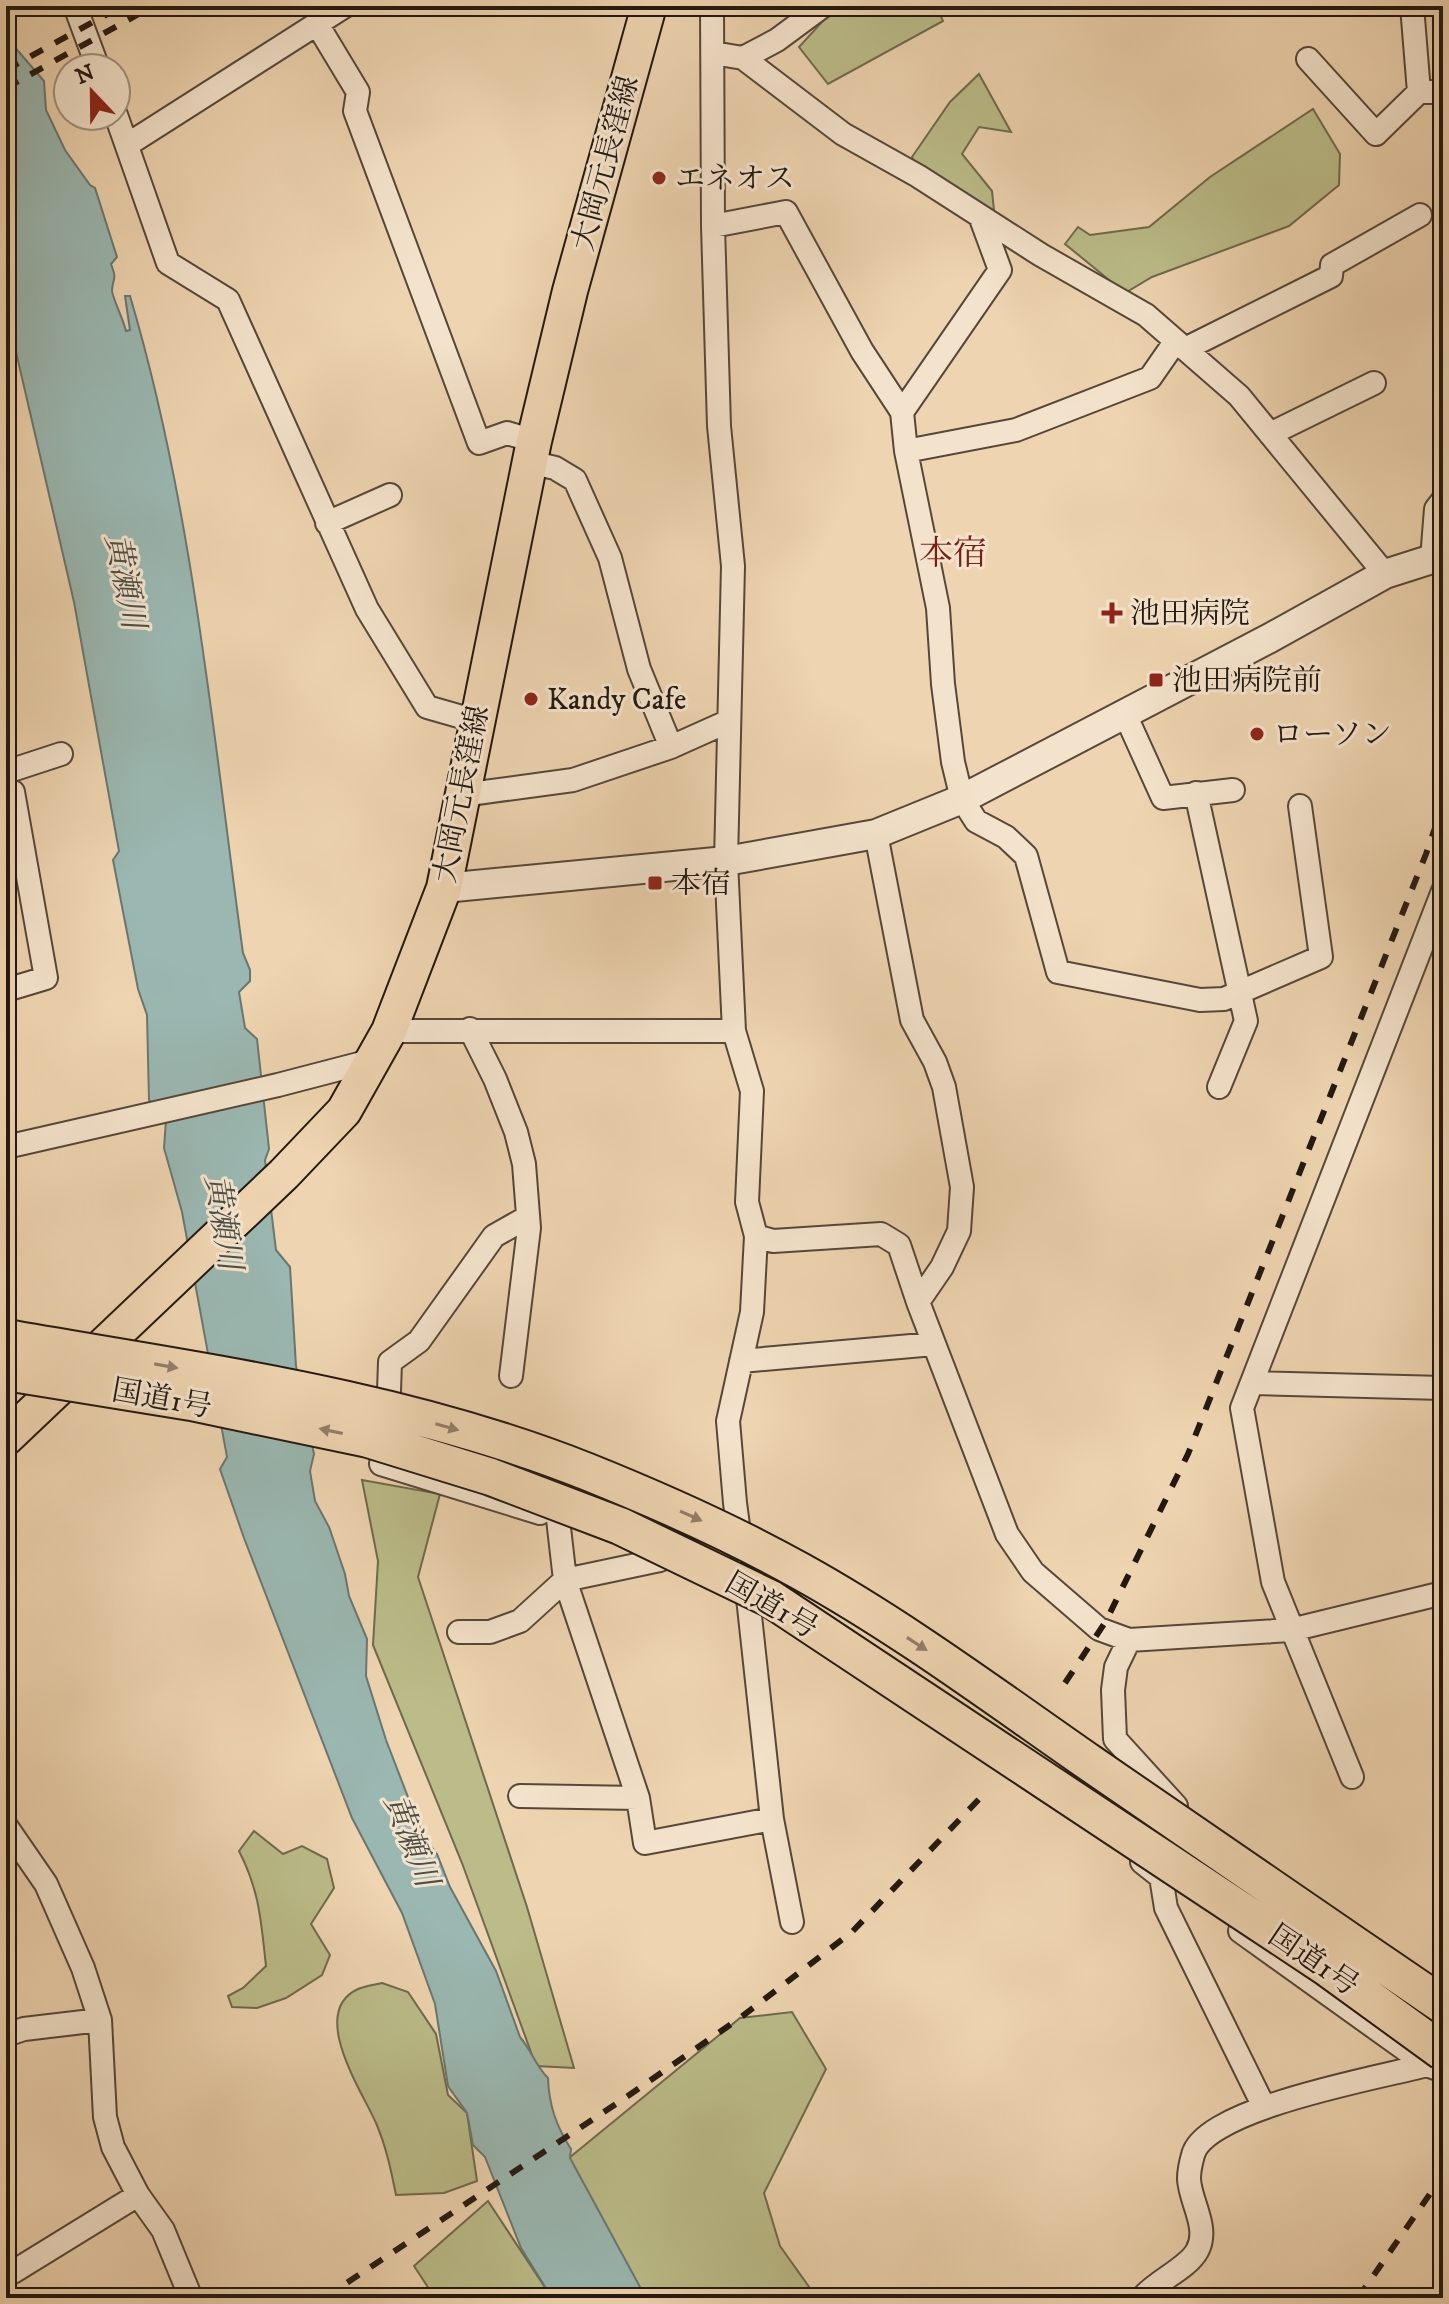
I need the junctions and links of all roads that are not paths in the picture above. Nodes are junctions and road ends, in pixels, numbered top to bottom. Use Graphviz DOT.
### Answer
graph roads {
  1 [pos="75,6"];
  2 [pos="345,6"];
  3 [pos="712,6"];
  4 [pos="823,6"];
  5 [pos="1412,6"];
  6 [pos="642,9"];
  7 [pos="317,24"];
  8 [pos="92,52"];
  9 [pos="713,53"];
  10 [pos="743,58"];
  11 [pos="1308,59"];
  12 [pos="1419,92"];
  13 [pos="1443,92"];
  14 [pos="122,132"];
  15 [pos="127,145"];
  16 [pos="1420,215"];
  17 [pos="980,216"];
  18 [pos="713,226"];
  19 [pos="1180,346"];
  20 [pos="1374,383"];
  21 [pos="902,412"];
  22 [pos="1270,434"];
  23 [pos="532,451"];
  24 [pos="906,451"];
  25 [pos="390,495"];
  26 [pos="1443,500"];
  27 [pos="327,523"];
  28 [pos="1437,560"];
  29 [pos="1385,574"];
  30 [pos="1125,714"];
  31 [pos="476,721"];
  32 [pos="729,721"];
  33 [pos="671,747"];
  34 [pos="61,754"];
  35 [pos="9,782"];
  36 [pos="1233,790"];
  37 [pos="1196,793"];
  38 [pos="462,795"];
  39 [pos="962,799"];
  40 [pos="1300,806"];
  41 [pos="876,834"];
  42 [pos="726,861"];
  43 [pos="444,888"];
  44 [pos="1443,891"];
  45 [pos="6,990"];
  46 [pos="1240,992"];
  47 [pos="470,1029"];
  48 [pos="734,1031"];
  49 [pos="382,1046"];
  50 [pos="1219,1087"];
  51 [pos="6,1147"];
  52 [pos="526,1218"];
  53 [pos="756,1236"];
  54 [pos="918,1302"];
  55 [pos="6,1338"];
  56 [pos="934,1344"];
  57 [pos="741,1361"];
  58 [pos="6,1372"];
  59 [pos="511,1376"];
  60 [pos="1254,1383"];
  61 [pos="1443,1388"];
  62 [pos="6,1438"];
  63 [pos="558,1519"];
  64 [pos="660,1560"];
  65 [pos="565,1580"];
  66 [pos="1443,1593"];
  67 [pos="749,1607"];
  68 [pos="1291,1630"];
  69 [pos="459,1632"];
  70 [pos="1129,1640"];
  71 [pos="1352,1777"];
  72 [pos="520,1796"];
  73 [pos="638,1798"];
  74 [pos="1176,1806"];
  75 [pos="772,1819"];
  76 [pos="6,1826"];
  77 [pos="1161,1877"];
  78 [pos="792,1922"];
  79 [pos="1443,2005"];
  80 [pos="100,2020"];
  81 [pos="6,2035"];
  82 [pos="1438,2062"];
  83 [pos="1264,2107"];
  84 [pos="138,2195"];
  85 [pos="6,2274"];
  86 [pos="191,2298"];
  87 [pos="1142,2298"];
  1 -- 8 [label="street"];
  2 -- 7 [label="street"];
  3 -- 9 [label="street"];
  4 -- 10 [label="street"];
  5 -- 12 [label="street"];
  6 -- 23 [label="main road, 大岡元長窪線"];
  7 -- 15 [label="street"];
  7 -- 23 [label="street"];
  9 -- 10 [label="street"];
  9 -- 18 [label="street"];
  10 -- 17 [label="street"];
  11 -- 12 [label="street"];
  12 -- 13 [label="street"];
  14 -- 15 [label="street"];
  15 -- 27 [label="street"];
  16 -- 19 [label="street"];
  17 -- 19 [label="street"];
  17 -- 21 [label="street"];
  18 -- 21 [label="street"];
  18 -- 32 [label="street"];
  19 -- 22 [label="street"];
  19 -- 24 [label="street"];
  20 -- 22 [label="street"];
  21 -- 24 [label="street"];
  22 -- 29 [label="street"];
  23 -- 31 [label="main road, 大岡元長窪線"];
  23 -- 33 [label="street"];
  24 -- 39 [label="street"];
  25 -- 27 [label="street"];
  26 -- 28 [label="street"];
  27 -- 31 [label="street"];
  28 -- 29 [label="street"];
  29 -- 30 [label="street"];
  30 -- 37 [label="street"];
  30 -- 39 [label="street"];
  31 -- 38 [label="main road, 大岡元長窪線"];
  32 -- 33 [label="street"];
  32 -- 42 [label="street"];
  33 -- 38 [label="street"];
  34 -- 35 [label="street"];
  35 -- 45 [label="street"];
  36 -- 37 [label="street"];
  37 -- 46 [label="street"];
  38 -- 43 [label="main road, 大岡元長窪線"];
  39 -- 41 [label="street"];
  39 -- 46 [label="street"];
  40 -- 46 [label="street"];
  41 -- 42 [label="street"];
  41 -- 54 [label="street"];
  42 -- 43 [label="street"];
  42 -- 48 [label="street"];
  43 -- 49 [label="main road, 大岡元長窪線"];
  44 -- 60 [label="street"];
  46 -- 50 [label="street"];
  47 -- 48 [label="street"];
  47 -- 49 [label="street"];
  47 -- 52 [label="street"];
  48 -- 53 [label="street"];
  49 -- 51 [label="street"];
  49 -- 62 [label="main road, 大岡元長窪線"];
  52 -- 59 [label="street"];
  52 -- 63 [label="street"];
  53 -- 54 [label="street"];
  53 -- 57 [label="street"];
  54 -- 56 [label="street"];
  55 -- 79 [label="highway, 国道1号, one-way, bridge"];
  56 -- 57 [label="street"];
  56 -- 70 [label="street"];
  57 -- 67 [label="street"];
  82 -- 58 [label="highway, 国道1号, one-way, bridge"];
  60 -- 61 [label="street"];
  60 -- 68 [label="street"];
  63 -- 64 [label="street"];
  63 -- 65 [label="street"];
  64 -- 65 [label="street"];
  64 -- 67 [label="street"];
  65 -- 69 [label="street"];
  65 -- 73 [label="street"];
  66 -- 68 [label="street"];
  67 -- 75 [label="street"];
  67 -- 77 [label="street"];
  68 -- 70 [label="street"];
  68 -- 71 [label="street"];
  70 -- 74 [label="street"];
  72 -- 73 [label="street"];
  73 -- 75 [label="street"];
  75 -- 78 [label="street"];
  76 -- 80 [label="street"];
  77 -- 82 [label="street"];
  77 -- 83 [label="street"];
  80 -- 81 [label="street"];
  80 -- 84 [label="street"];
  82 -- 83 [label="street"];
  83 -- 87 [label="street"];
  84 -- 85 [label="street"];
  84 -- 86 [label="street"];
}
